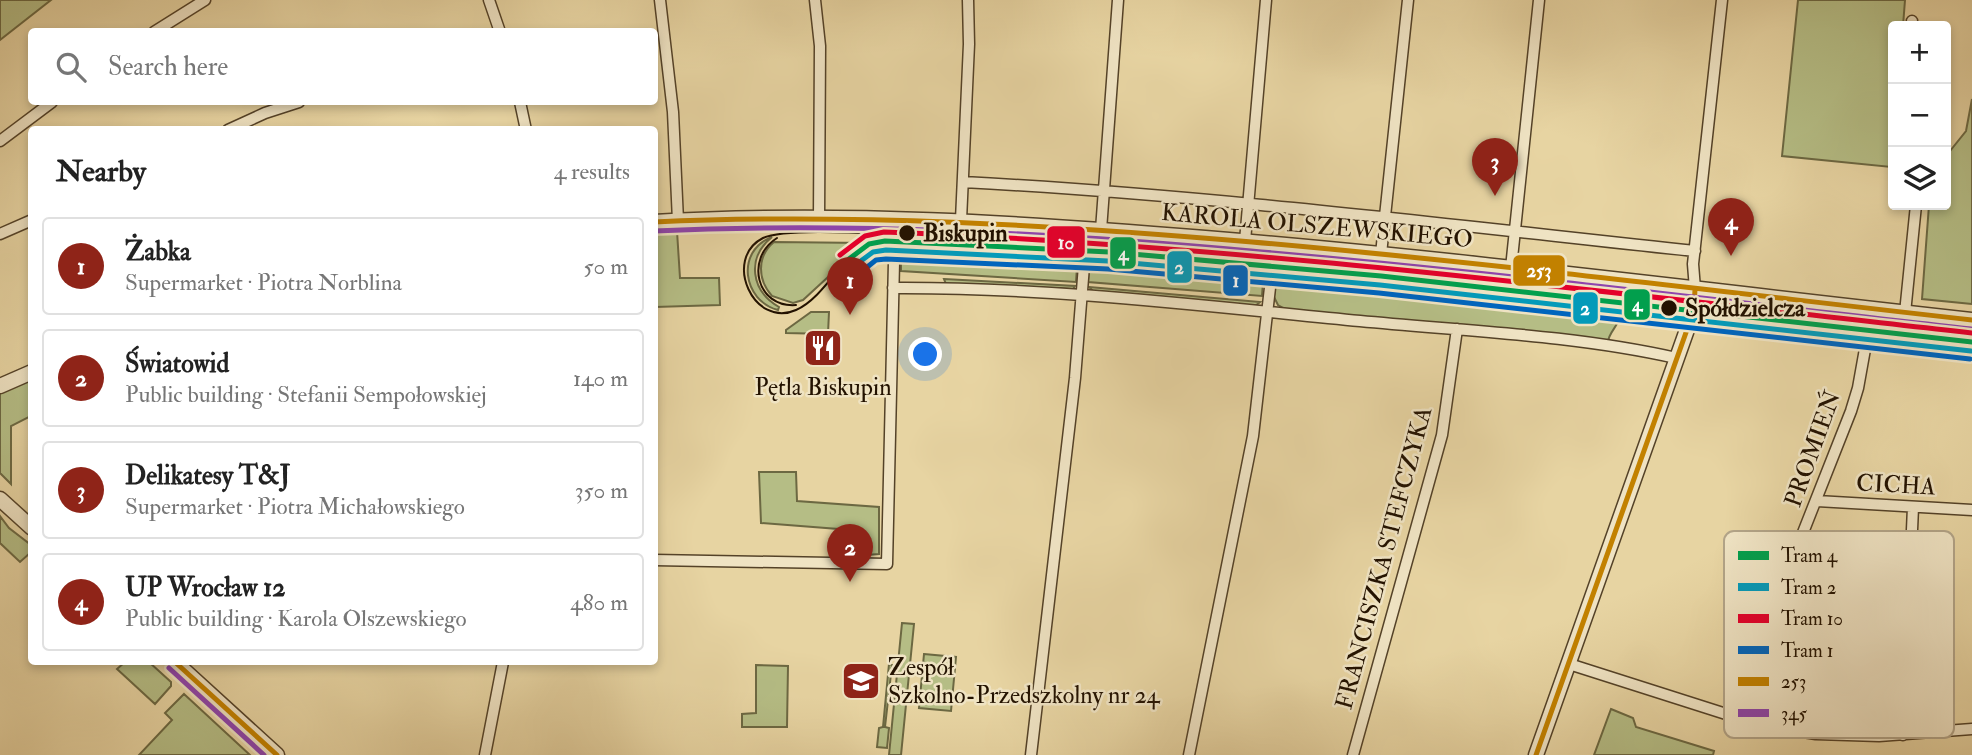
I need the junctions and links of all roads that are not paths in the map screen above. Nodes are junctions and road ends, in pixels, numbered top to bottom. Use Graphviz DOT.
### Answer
graph roads {
  1 [pos="205,0"];
  2 [pos="489,0"];
  3 [pos="660,0"];
  4 [pos="815,0"];
  5 [pos="968,0"];
  6 [pos="1118,0"];
  7 [pos="1266,0"];
  8 [pos="1408,0"];
  9 [pos="1539,0"];
  10 [pos="1722,0"];
  11 [pos="160,28"];
  12 [pos="499,28"];
  13 [pos="48,105"];
  14 [pos="290,105"];
  15 [pos="521,105"];
  16 [pos="237,126"];
  17 [pos="525,126"];
  18 [pos="0,141"];
  19 [pos="963,182"];
  20 [pos="1105,191"];
  21 [pos="1248,204"];
  22 [pos="1915,210"];
  23 [pos="1385,217"];
  24 [pos="819,218"];
  25 [pos="895,219"];
  26 [pos="961,220"];
  27 [pos="678,221"];
  28 [pos="28,222"];
  29 [pos="658,222"];
  30 [pos="1094,229"];
  31 [pos="1515,231"];
  32 [pos="0,234"];
  33 [pos="1245,241"];
  34 [pos="1275,244"];
  35 [pos="1695,251"];
  36 [pos="1381,254"];
  37 [pos="1511,268"];
  38 [pos="893,288"];
  39 [pos="1695,289"];
  40 [pos="1082,296"];
  41 [pos="1872,310"];
  42 [pos="1268,312"];
  43 [pos="1905,313"];
  44 [pos="1972,320"];
  45 [pos="1457,329"];
  46 [pos="1676,358"];
  47 [pos="28,374"];
  48 [pos="0,386"];
  49 [pos="0,499"];
  50 [pos="1817,501"];
  51 [pos="1913,507"];
  52 [pos="1972,510"];
  53 [pos="28,524"];
  54 [pos="1805,531"];
  55 [pos="1912,531"];
  56 [pos="658,561"];
  57 [pos="1569,664"];
  58 [pos="178,665"];
  59 [pos="502,665"];
  60 [pos="1724,713"];
  61 [pos="1972,729"];
  62 [pos="1954,731"];
  63 [pos="277,755"];
  64 [pos="485,755"];
  65 [pos="1031,755"];
  66 [pos="1189,755"];
  67 [pos="1353,755"];
  68 [pos="1536,755"];
  1 -- 11 [label="street"];
  2 -- 12 [label="street"];
  3 -- 27 [label="street"];
  4 -- 24 [label="street"];
  5 -- 19 [label="street"];
  6 -- 20 [label="street"];
  7 -- 21 [label="street"];
  8 -- 23 [label="street"];
  9 -- 31 [label="street"];
  10 -- 35 [label="street"];
  13 -- 18 [label="street"];
  14 -- 16 [label="street"];
  15 -- 17 [label="street"];
  19 -- 20 [label="street, KAROLA OLSZEWSKIEGO"];
  19 -- 26 [label="street"];
  20 -- 21 [label="street, KAROLA OLSZEWSKIEGO"];
  20 -- 30 [label="street"];
  21 -- 23 [label="street, KAROLA OLSZEWSKIEGO"];
  21 -- 33 [label="street"];
  22 -- 43 [label="street"];
  23 -- 31 [label="street, KAROLA OLSZEWSKIEGO"];
  23 -- 36 [label="street"];
  24 -- 25 [label="street, KAROLA OLSZEWSKIEGO"];
  24 -- 27 [label="street, KAROLA OLSZEWSKIEGO"];
  25 -- 26 [label="street, KAROLA OLSZEWSKIEGO"];
  25 -- 38 [label="street"];
  26 -- 30 [label="street, KAROLA OLSZEWSKIEGO"];
  27 -- 29 [label="street, KAROLA OLSZEWSKIEGO"];
  28 -- 32 [label="street"];
  30 -- 33 [label="street, KAROLA OLSZEWSKIEGO"];
  30 -- 40 [label="street"];
  31 -- 35 [label="street, KAROLA OLSZEWSKIEGO"];
  31 -- 37 [label="street"];
  33 -- 34 [label="street, KAROLA OLSZEWSKIEGO"];
  34 -- 36 [label="street, KAROLA OLSZEWSKIEGO"];
  34 -- 42 [label="street"];
  35 -- 39 [label="street"];
  36 -- 37 [label="street, KAROLA OLSZEWSKIEGO"];
  37 -- 39 [label="street, KAROLA OLSZEWSKIEGO"];
  38 -- 40 [label="street"];
  38 -- 56 [label="street"];
  39 -- 41 [label="street, KAROLA OLSZEWSKIEGO"];
  39 -- 46 [label="street"];
  40 -- 42 [label="street"];
  40 -- 65 [label="street"];
  41 -- 43 [label="street, KAROLA OLSZEWSKIEGO"];
  41 -- 50 [label="street, PROMIEŃ"];
  42 -- 45 [label="street"];
  42 -- 66 [label="street"];
  43 -- 44 [label="street, KAROLA OLSZEWSKIEGO"];
  45 -- 46 [label="street"];
  45 -- 67 [label="street, FRANCISZKA STEFCZYKA"];
  46 -- 57 [label="street"];
  47 -- 48 [label="street"];
  49 -- 53 [label="street"];
  50 -- 51 [label="street, CICHA"];
  50 -- 54 [label="street, PROMIEŃ"];
  51 -- 52 [label="street, CICHA"];
  51 -- 55 [label="street"];
  57 -- 60 [label="street"];
  57 -- 68 [label="street"];
  58 -- 63 [label="street"];
  59 -- 64 [label="street"];
  61 -- 62 [label="street"];
}
